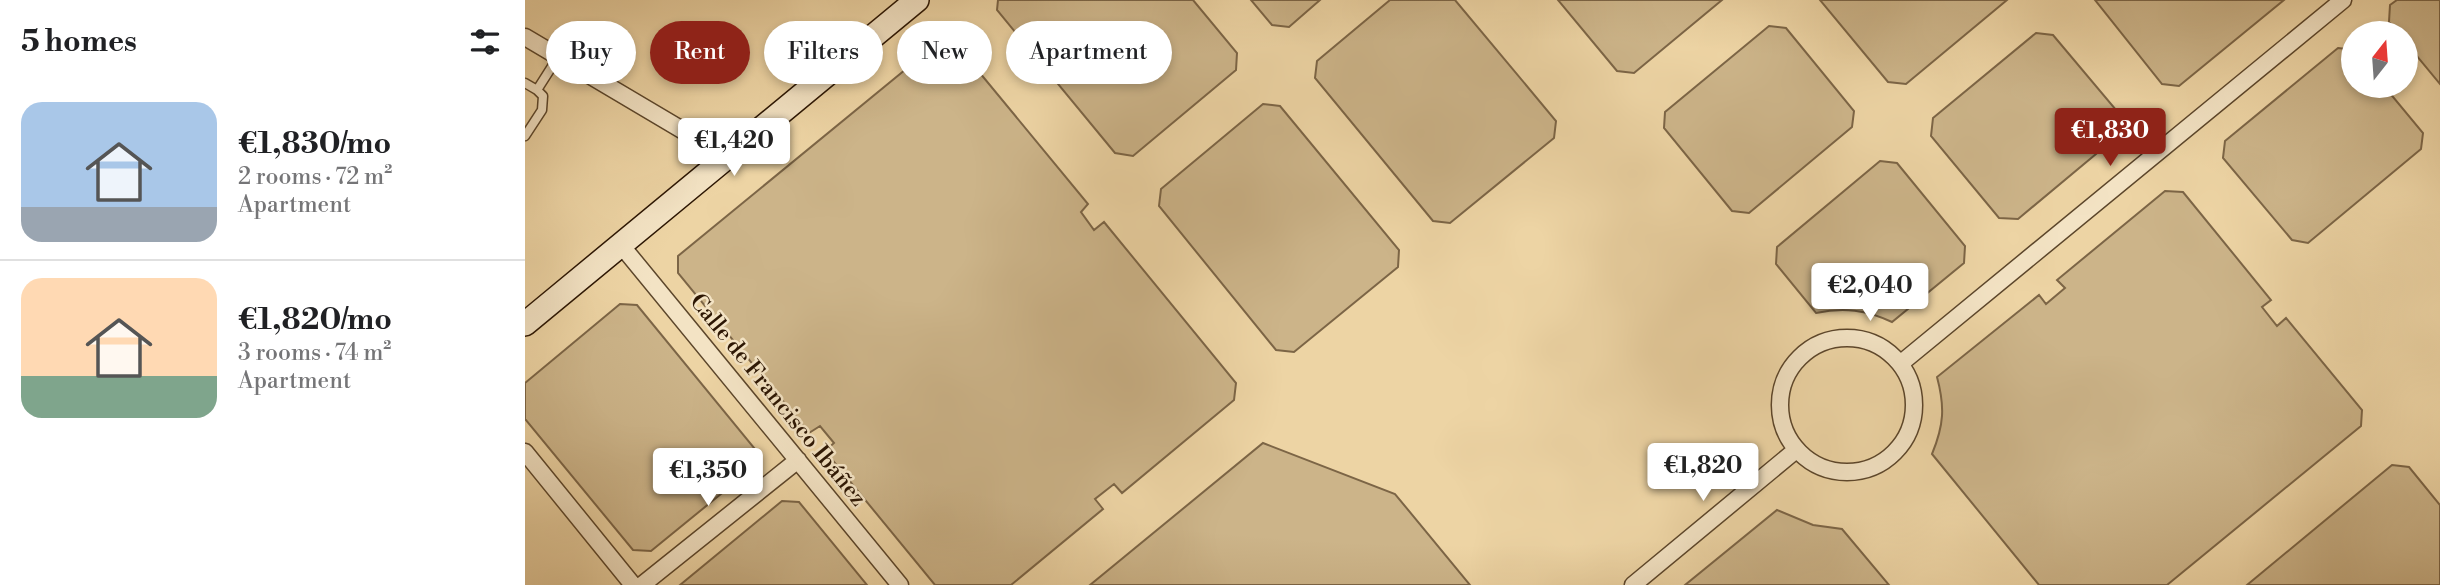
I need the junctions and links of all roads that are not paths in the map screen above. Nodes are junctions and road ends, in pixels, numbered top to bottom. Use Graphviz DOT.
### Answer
graph roads {
  1 [pos="918,0"];
  2 [pos="2343,0"];
  3 [pos="525,37"];
  4 [pos="546,50"];
  5 [pos="546,76"];
  6 [pos="525,83"];
  7 [pos="604,84"];
  8 [pos="537,90"];
  9 [pos="525,136"];
  10 [pos="726,156"];
  11 [pos="621,245"];
  12 [pos="525,324"];
  13 [pos="1900,364"];
  14 [pos="1797,450"];
  15 [pos="525,452"];
  16 [pos="798,460"];
  17 [pos="633,585"];
  18 [pos="642,585"];
  19 [pos="901,585"];
  20 [pos="1633,585"];
  1 -- 10 [label="street"];
  2 -- 13 [label="street"];
  3 -- 4 [label="street"];
  5 -- 8 [label="lane"];
  6 -- 8 [label="lane"];
  7 -- 10 [label="street"];
  8 -- 9 [label="lane"];
  10 -- 11 [label="street"];
  11 -- 12 [label="street"];
  11 -- 16 [label="street, Calle de Francisco Ibáñez"];
  13 -- 14 [label="street"];
  13 -- 14 [label="street"];
  14 -- 20 [label="street"];
  15 -- 17 [label="street"];
  16 -- 18 [label="street"];
  16 -- 19 [label="street, Calle de Francisco Ibáñez"];
}
